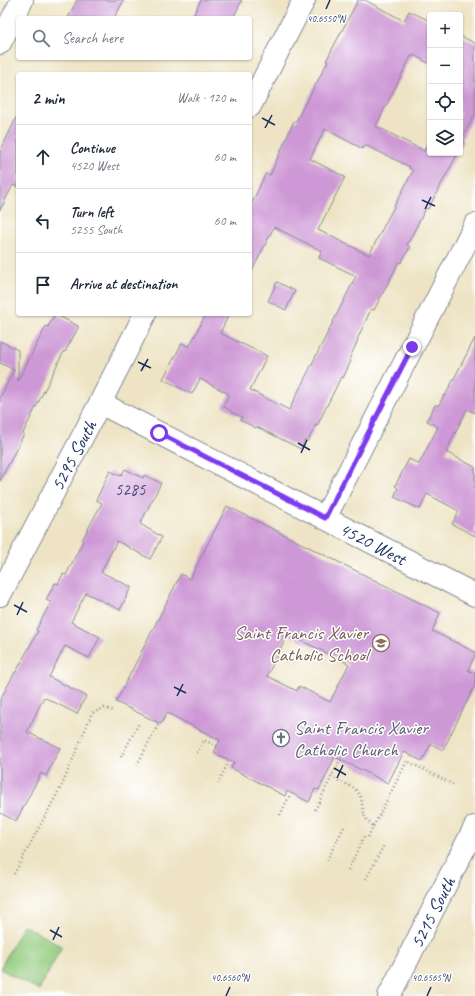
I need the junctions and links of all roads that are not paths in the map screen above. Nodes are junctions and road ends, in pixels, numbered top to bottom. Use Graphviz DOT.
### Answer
graph roads {
  1 [pos="22,0"];
  2 [pos="304,0"];
  3 [pos="0,43"];
  4 [pos="252,102"];
  5 [pos="475,225"];
  6 [pos="144,316"];
  7 [pos="100,403"];
  8 [pos="325,518"];
  9 [pos="0,595"];
  10 [pos="475,595"];
  11 [pos="475,827"];
  12 [pos="389,996"];
  1 -- 3 [label="street"];
  2 -- 4 [label="street"];
  5 -- 8 [label="street"];
  6 -- 7 [label="street, 5295 South"];
  7 -- 8 [label="street, 4520 West"];
  7 -- 9 [label="street, 5295 South"];
  8 -- 10 [label="street, 4520 West"];
  11 -- 12 [label="street, 5215 South"];
}
